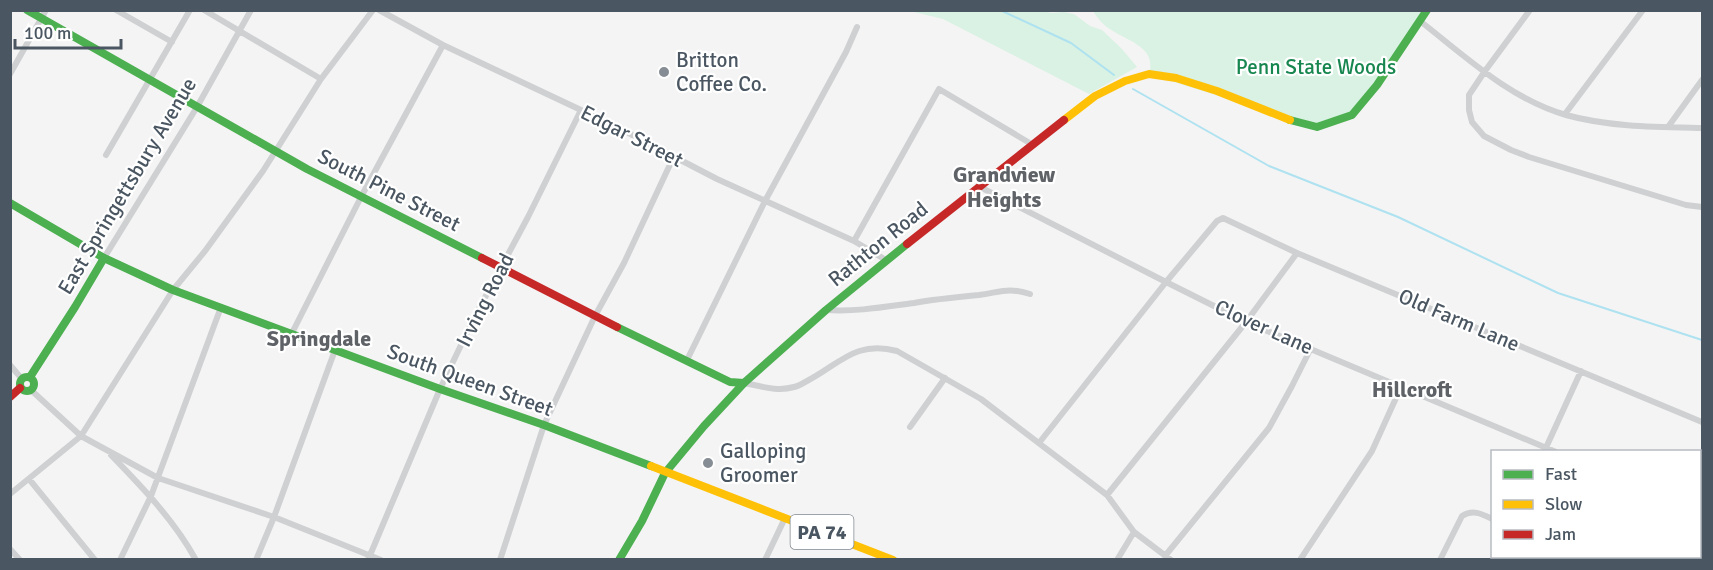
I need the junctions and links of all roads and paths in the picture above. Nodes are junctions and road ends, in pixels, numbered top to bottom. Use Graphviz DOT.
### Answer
graph roads {
  1 [pos="27,10"];
  2 [pos="46,10"];
  3 [pos="116,10"];
  4 [pos="190,10"];
  5 [pos="204,10"];
  6 [pos="251,10"];
  7 [pos="373,10"];
  8 [pos="379,10"];
  9 [pos="1427,10"];
  10 [pos="1530,10"];
  11 [pos="1643,10"];
  12 [pos="41,19"];
  13 [pos="1420,21"];
  14 [pos="857,27"];
  15 [pos="240,31"];
  16 [pos="172,42"];
  17 [pos="443,45"];
  18 [pos="1485,71"];
  19 [pos="10,74"];
  20 [pos="321,79"];
  21 [pos="149,80"];
  22 [pos="1702,80"];
  23 [pos="197,108"];
  24 [pos="581,110"];
  25 [pos="1565,114"];
  26 [pos="1668,127"];
  27 [pos="1702,128"];
  28 [pos="1033,145"];
  29 [pos="275,152"];
  30 [pos="106,156"];
  31 [pos="674,156"];
  32 [pos="978,186"];
  33 [pos="361,197"];
  34 [pos="765,201"];
  35 [pos="10,203"];
  36 [pos="1702,207"];
  37 [pos="854,241"];
  38 [pos="1298,253"];
  39 [pos="104,258"];
  40 [pos="886,260"];
  41 [pos="501,267"];
  42 [pos="1166,282"];
  43 [pos="173,290"];
  44 [pos="1030,294"];
  45 [pos="221,308"];
  46 [pos="826,310"];
  47 [pos="595,316"];
  48 [pos="1246,322"];
  49 [pos="292,333"];
  50 [pos="1311,348"];
  51 [pos="335,350"];
  52 [pos="687,360"];
  53 [pos="10,364"];
  54 [pos="1581,371"];
  55 [pos="26,378"];
  56 [pos="945,378"];
  57 [pos="744,383"];
  58 [pos="1401,387"];
  59 [pos="20,388"];
  60 [pos="440,388"];
  61 [pos="31,390"];
  62 [pos="10,397"];
  63 [pos="1702,422"];
  64 [pos="544,425"];
  65 [pos="910,427"];
  66 [pos="81,436"];
  67 [pos="1039,444"];
  68 [pos="1545,449"];
  69 [pos="106,450"];
  70 [pos="664,473"];
  71 [pos="158,478"];
  72 [pos="29,479"];
  73 [pos="10,494"];
  74 [pos="1107,495"];
  75 [pos="151,496"];
  76 [pos="274,517"];
  77 [pos="785,518"];
  78 [pos="1491,519"];
  79 [pos="1134,532"];
  80 [pos="10,549"];
  81 [pos="369,558"];
  82 [pos="1168,558"];
  83 [pos="20,560"];
  84 [pos="95,560"];
  85 [pos="120,560"];
  86 [pos="196,560"];
  87 [pos="256,560"];
  88 [pos="381,560"];
  89 [pos="500,560"];
  90 [pos="619,560"];
  91 [pos="765,560"];
  92 [pos="893,560"];
  93 [pos="1117,560"];
  94 [pos="1300,560"];
  95 [pos="1440,560"];
  1 -- 12 [label="street, South Pine Street"];
  2 -- 12 [label="street"];
  3 -- 16 [label="street"];
  4 -- 16 [label="street"];
  5 -- 15 [label="street"];
  6 -- 15 [label="street, East Springettsbury Avenue"];
  7 -- 20 [label="street"];
  8 -- 17 [label="street, Edgar Street"];
  9 -- 13 [label="street, Rathton Road"];
  10 -- 18 [label="street"];
  11 -- 25 [label="street"];
  12 -- 19 [label="street"];
  12 -- 21 [label="street, South Pine Street"];
  13 -- 18 [label="street"];
  13 -- 28 [label="street, Rathton Road"];
  14 -- 34 [label="street"];
  15 -- 20 [label="street"];
  15 -- 23 [label="street, East Springettsbury Avenue"];
  16 -- 21 [label="street"];
  17 -- 24 [label="street, Edgar Street"];
  17 -- 33 [label="street"];
  18 -- 25 [label="street"];
  18 -- 36 [label="street"];
  20 -- 29 [label="street"];
  21 -- 23 [label="street, South Pine Street"];
  21 -- 30 [label="street"];
  22 -- 26 [label="street"];
  23 -- 29 [label="street, South Pine Street"];
  23 -- 39 [label="street, East Springettsbury Avenue"];
  24 -- 31 [label="street, Edgar Street"];
  24 -- 41 [label="street, Irving Road"];
  25 -- 26 [label="street"];
  26 -- 27 [label="street"];
  28 -- 32 [label="street, Rathton Road"];
  28 -- 37 [label="street"];
  29 -- 33 [label="street, South Pine Street"];
  29 -- 43 [label="street"];
  31 -- 34 [label="street, Edgar Street"];
  31 -- 47 [label="street"];
  32 -- 40 [label="street, Rathton Road"];
  32 -- 42 [label="street, Clover Lane"];
  33 -- 41 [label="street, South Pine Street"];
  33 -- 49 [label="street"];
  34 -- 37 [label="street, Edgar Street"];
  34 -- 52 [label="street"];
  35 -- 39 [label="street, South Queen Street / PA 74"];
  37 -- 40 [label="street, Edgar Street"];
  38 -- 42 [label="street, Old Farm Lane"];
  38 -- 48 [label="street"];
  38 -- 54 [label="street, Old Farm Lane"];
  39 -- 43 [label="street, South Queen Street / PA 74"];
  39 -- 55 [label="street, East Springettsbury Avenue"];
  40 -- 46 [label="street, Rathton Road"];
  41 -- 47 [label="street, South Pine Street"];
  41 -- 60 [label="street, Irving Road"];
  42 -- 48 [label="street, Clover Lane"];
  42 -- 67 [label="street"];
  43 -- 45 [label="street, South Queen Street / PA 74"];
  43 -- 66 [label="street"];
  44 -- 46 [label="street"];
  45 -- 49 [label="street, South Queen Street / PA 74"];
  45 -- 71 [label="street"];
  46 -- 57 [label="street, Rathton Road"];
  47 -- 52 [label="street, South Pine Street"];
  47 -- 64 [label="street"];
  48 -- 50 [label="street, Clover Lane"];
  48 -- 74 [label="street"];
  49 -- 51 [label="street, South Queen Street / PA 74"];
  50 -- 58 [label="street, Clover Lane"];
  50 -- 82 [label="street"];
  51 -- 60 [label="street, South Queen Street / PA 74"];
  51 -- 76 [label="street"];
  52 -- 57 [label="street, South Pine Street"];
  53 -- 55 [label="street"];
  54 -- 63 [label="street, Old Farm Lane"];
  54 -- 68 [label="street"];
  55 -- 59 [label="street, East Springettsbury Avenue"];
  55 -- 61 [label="street"];
  56 -- 57 [label="street"];
  56 -- 65 [label="street"];
  56 -- 67 [label="street"];
  57 -- 70 [label="street, Rathton Road"];
  58 -- 68 [label="street, Clover Lane"];
  58 -- 94 [label="street"];
  59 -- 61 [label="street"];
  59 -- 62 [label="street"];
  60 -- 64 [label="street, South Queen Street / PA 74"];
  60 -- 81 [label="street, Irving Road"];
  61 -- 66 [label="street"];
  64 -- 70 [label="street, South Queen Street / PA 74"];
  64 -- 89 [label="street"];
  66 -- 69 [label="street"];
  66 -- 72 [label="street"];
  67 -- 74 [label="street"];
  69 -- 71 [label="street"];
  69 -- 75 [label="street"];
  70 -- 77 [label="street, South Queen Street / PA 74"];
  70 -- 90 [label="street, Rathton Road"];
  71 -- 75 [label="street"];
  71 -- 76 [label="street"];
  72 -- 73 [label="street"];
  72 -- 84 [label="street"];
  74 -- 79 [label="street"];
  75 -- 85 [label="street"];
  75 -- 86 [label="street"];
  76 -- 81 [label="street"];
  76 -- 87 [label="street"];
  77 -- 91 [label="street"];
  77 -- 92 [label="street, South Queen Street / PA 74"];
  78 -- 95 [label="street"];
  79 -- 82 [label="street"];
  79 -- 93 [label="street"];
  80 -- 83 [label="street"];
  81 -- 88 [label="street"];
}
